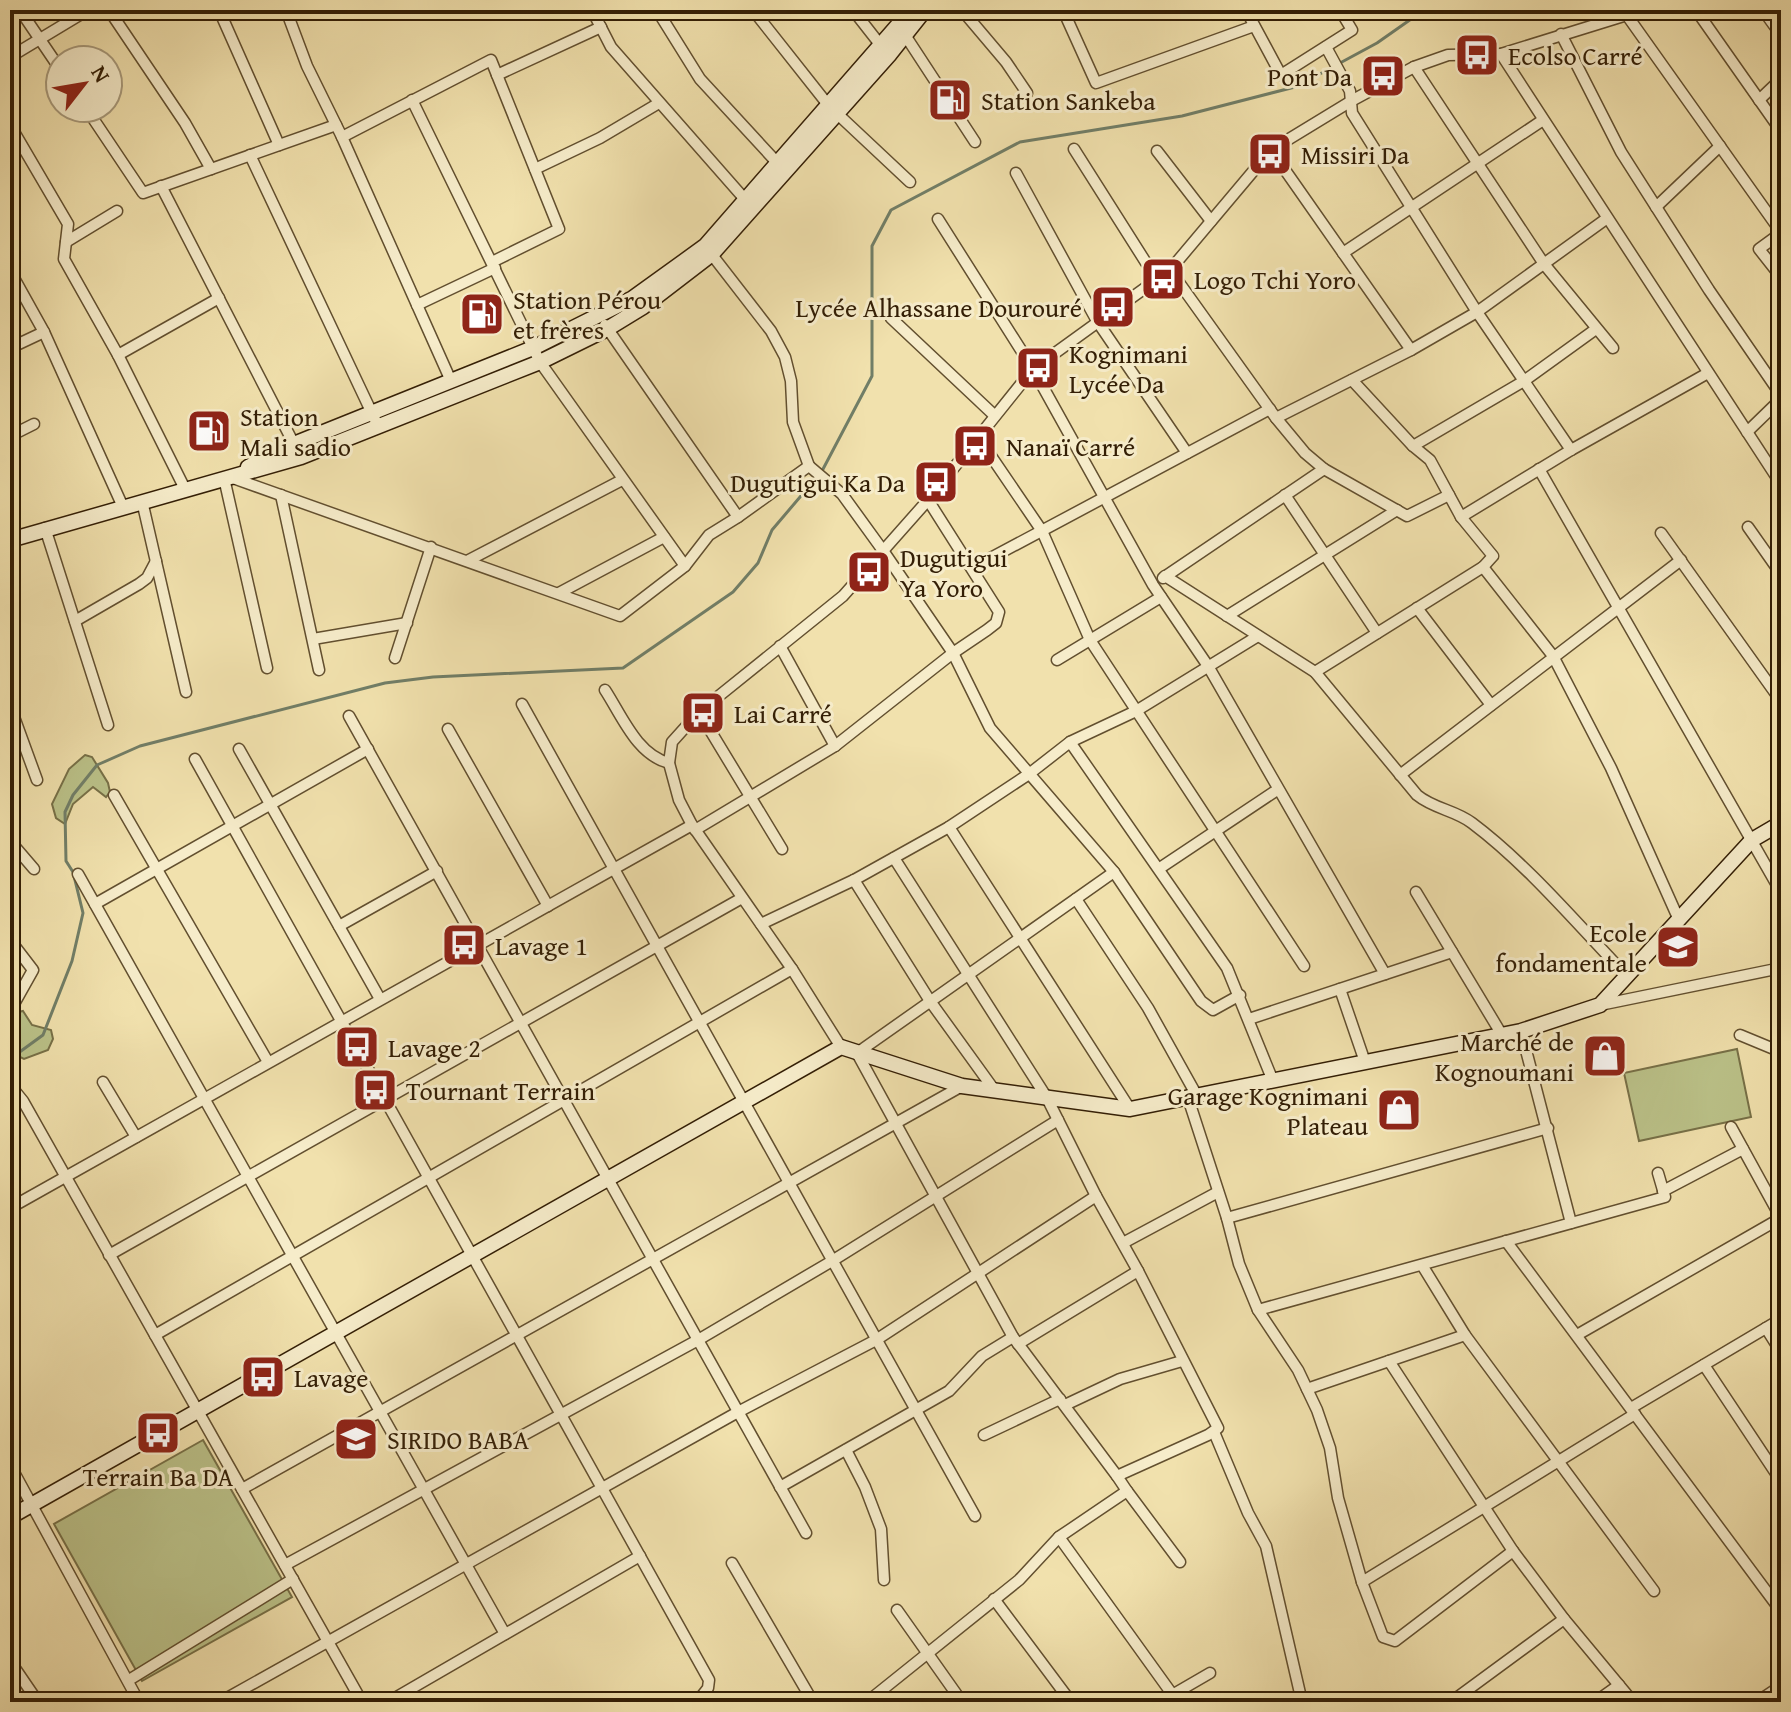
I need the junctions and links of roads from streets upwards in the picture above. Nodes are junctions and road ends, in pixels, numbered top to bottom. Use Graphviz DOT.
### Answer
graph roads {
  1 [pos="20,10"];
  2 [pos="88,10"];
  3 [pos="109,10"];
  4 [pos="219,10"];
  5 [pos="286,10"];
  6 [pos="592,10"];
  7 [pos="657,10"];
  8 [pos="753,10"];
  9 [pos="853,10"];
  10 [pos="911,10"];
  11 [pos="925,10"];
  12 [pos="962,10"];
  13 [pos="1080,10"];
  14 [pos="1246,10"];
  15 [pos="1340,10"];
  16 [pos="1643,10"];
  17 [pos="1696,10"];
  18 [pos="1763,10"];
  19 [pos="1065,13"];
  20 [pos="1626,14"];
  21 [pos="1254,26"];
  22 [pos="601,27"];
  23 [pos="1561,34"];
  24 [pos="905,35"];
  25 [pos="1781,35"];
  26 [pos="40,39"];
  27 [pos="44,45"];
  28 [pos="882,47"];
  29 [pos="1328,50"];
  30 [pos="1501,54"];
  31 [pos="10,57"];
  32 [pos="1414,67"];
  33 [pos="497,75"];
  34 [pos="1781,79"];
  35 [pos="1027,93"];
  36 [pos="412,100"];
  37 [pos="1353,100"];
  38 [pos="1759,100"];
  39 [pos="659,103"];
  40 [pos="833,110"];
  41 [pos="1543,120"];
  42 [pos="97,124"];
  43 [pos="10,125"];
  44 [pos="336,125"];
  45 [pos="1781,131"];
  46 [pos="342,137"];
  47 [pos="975,142"];
  48 [pos="279,145"];
  49 [pos="1720,146"];
  50 [pos="1074,149"];
  51 [pos="1271,150"];
  52 [pos="1157,151"];
  53 [pos="250,155"];
  54 [pos="1478,163"];
  55 [pos="782,168"];
  56 [pos="211,169"];
  57 [pos="535,169"];
  58 [pos="1016,173"];
  59 [pos="910,182"];
  60 [pos="161,186"];
  61 [pos="750,205"];
  62 [pos="1412,207"];
  63 [pos="1656,207"];
  64 [pos="117,211"];
  65 [pos="938,219"];
  66 [pos="1606,219"];
  67 [pos="1211,221"];
  68 [pos="1781,232"];
  69 [pos="66,242"];
  70 [pos="708,250"];
  71 [pos="1343,253"];
  72 [pos="1544,264"];
  73 [pos="493,265"];
  74 [pos="1170,270"];
  75 [pos="10,271"];
  76 [pos="1781,277"];
  77 [pos="1157,280"];
  78 [pos="219,298"];
  79 [pos="417,305"];
  80 [pos="1477,312"];
  81 [pos="891,318"];
  82 [pos="1097,321"];
  83 [pos="603,323"];
  84 [pos="1596,329"];
  85 [pos="44,332"];
  86 [pos="10,348"];
  87 [pos="1613,348"];
  88 [pos="1411,350"];
  89 [pos="118,355"];
  90 [pos="537,355"];
  91 [pos="1033,369"];
  92 [pos="1708,373"];
  93 [pos="1352,380"];
  94 [pos="451,381"];
  95 [pos="1524,381"];
  96 [pos="1781,397"];
  97 [pos="1273,413"];
  98 [pos="994,415"];
  99 [pos="375,420"];
  100 [pos="34,424"];
  101 [pos="1747,432"];
  102 [pos="10,436"];
  103 [pos="978,437"];
  104 [pos="1413,446"];
  105 [pos="1571,450"];
  106 [pos="298,451"];
  107 [pos="1187,453"];
  108 [pos="809,466"];
  109 [pos="1324,469"];
  110 [pos="1539,469"];
  111 [pos="227,478"];
  112 [pos="622,480"];
  113 [pos="1781,484"];
  114 [pos="185,489"];
  115 [pos="281,495"];
  116 [pos="1285,495"];
  117 [pos="1449,495"];
  118 [pos="1103,498"];
  119 [pos="928,500"];
  120 [pos="142,501"];
  121 [pos="123,507"];
  122 [pos="1397,510"];
  123 [pos="738,517"];
  124 [pos="1461,517"];
  125 [pos="1748,527"];
  126 [pos="45,528"];
  127 [pos="1042,531"];
  128 [pos="1661,533"];
  129 [pos="664,537"];
  130 [pos="11,538"];
  131 [pos="431,547"];
  132 [pos="884,552"];
  133 [pos="1325,555"];
  134 [pos="469,560"];
  135 [pos="1681,560"];
  136 [pos="156,561"];
  137 [pos="685,566"];
  138 [pos="1483,567"];
  139 [pos="972,568"];
  140 [pos="1781,574"];
  141 [pos="1165,576"];
  142 [pos="1153,585"];
  143 [pos="559,593"];
  144 [pos="1161,597"];
  145 [pos="1618,607"];
  146 [pos="1417,608"];
  147 [pos="1227,616"];
  148 [pos="75,621"];
  149 [pos="407,623"];
  150 [pos="1377,633"];
  151 [pos="1258,636"];
  152 [pos="313,639"];
  153 [pos="1090,640"];
  154 [pos="780,646"];
  155 [pos="953,653"];
  156 [pos="1553,656"];
  157 [pos="395,658"];
  158 [pos="1057,660"];
  159 [pos="1208,666"];
  160 [pos="267,668"];
  161 [pos="319,670"];
  162 [pos="1315,672"];
  163 [pos="605,690"];
  164 [pos="186,692"];
  165 [pos="1781,701"];
  166 [pos="522,704"];
  167 [pos="1491,705"];
  168 [pos="10,706"];
  169 [pos="1136,711"];
  170 [pos="699,712"];
  171 [pos="349,716"];
  172 [pos="108,725"];
  173 [pos="448,729"];
  174 [pos="14,733"];
  175 [pos="1070,742"];
  176 [pos="835,746"];
  177 [pos="239,749"];
  178 [pos="368,749"];
  179 [pos="195,759"];
  180 [pos="669,763"];
  181 [pos="1029,774"];
  182 [pos="1400,775"];
  183 [pos="37,780"];
  184 [pos="1277,790"];
  185 [pos="114,795"];
  186 [pos="750,797"];
  187 [pos="270,805"];
  188 [pos="1781,823"];
  189 [pos="232,826"];
  190 [pos="694,827"];
  191 [pos="949,827"];
  192 [pos="1217,831"];
  193 [pos="1752,840"];
  194 [pos="10,841"];
  195 [pos="782,849"];
  196 [pos="894,858"];
  197 [pos="1160,868"];
  198 [pos="34,869"];
  199 [pos="156,869"];
  200 [pos="613,869"];
  201 [pos="437,871"];
  202 [pos="1114,872"];
  203 [pos="78,874"];
  204 [pos="854,880"];
  205 [pos="1416,892"];
  206 [pos="1781,892"];
  207 [pos="742,898"];
  208 [pos="1076,899"];
  209 [pos="95,904"];
  210 [pos="548,906"];
  211 [pos="1679,920"];
  212 [pos="761,924"];
  213 [pos="339,926"];
  214 [pos="1020,938"];
  215 [pos="10,940"];
  216 [pos="477,944"];
  217 [pos="657,946"];
  218 [pos="1452,952"];
  219 [pos="1304,966"];
  220 [pos="1781,968"];
  221 [pos="792,969"];
  222 [pos="970,973"];
  223 [pos="1385,974"];
  224 [pos="1627,976"];
  225 [pos="1340,989"];
  226 [pos="1240,995"];
  227 [pos="380,999"];
  228 [pos="930,1001"];
  229 [pos="1600,1005"];
  230 [pos="10,1011"];
  231 [pos="1249,1019"];
  232 [pos="341,1021"];
  233 [pos="701,1022"];
  234 [pos="521,1023"];
  235 [pos="1521,1031"];
  236 [pos="1502,1035"];
  237 [pos="1740,1035"];
  238 [pos="841,1047"];
  239 [pos="1781,1052"];
  240 [pos="857,1053"];
  241 [pos="268,1062"];
  242 [pos="1365,1062"];
  243 [pos="1273,1081"];
  244 [pos="103,1082"];
  245 [pos="10,1085"];
  246 [pos="962,1086"];
  247 [pos="995,1091"];
  248 [pos="1193,1097"];
  249 [pos="204,1098"];
  250 [pos="1047,1098"];
  251 [pos="385,1099"];
  252 [pos="563,1099"];
  253 [pos="744,1101"];
  254 [pos="1130,1109"];
  255 [pos="1058,1120"];
  256 [pos="895,1124"];
  257 [pos="1731,1127"];
  258 [pos="1548,1128"];
  259 [pos="136,1137"];
  260 [pos="1743,1149"];
  261 [pos="1658,1173"];
  262 [pos="65,1176"];
  263 [pos="428,1176"];
  264 [pos="247,1177"];
  265 [pos="609,1181"];
  266 [pos="789,1183"];
  267 [pos="1663,1191"];
  268 [pos="1218,1192"];
  269 [pos="934,1196"];
  270 [pos="1096,1196"];
  271 [pos="10,1208"];
  272 [pos="1227,1218"];
  273 [pos="1781,1218"];
  274 [pos="1571,1223"];
  275 [pos="1506,1241"];
  276 [pos="1123,1243"];
  277 [pos="109,1255"];
  278 [pos="291,1255"];
  279 [pos="473,1257"];
  280 [pos="653,1259"];
  281 [pos="832,1261"];
  282 [pos="1422,1265"];
  283 [pos="1138,1271"];
  284 [pos="978,1274"];
  285 [pos="1258,1310"];
  286 [pos="1781,1319"];
  287 [pos="1766,1328"];
  288 [pos="155,1335"];
  289 [pos="336,1335"];
  290 [pos="516,1335"];
  291 [pos="1465,1335"];
  292 [pos="1577,1335"];
  293 [pos="698,1340"];
  294 [pos="876,1340"];
  295 [pos="1015,1340"];
  296 [pos="1781,1352"];
  297 [pos="1182,1361"];
  298 [pos="1389,1361"];
  299 [pos="1704,1365"];
  300 [pos="1307,1389"];
  301 [pos="1062,1402"];
  302 [pos="916,1410"];
  303 [pos="1633,1411"];
  304 [pos="198,1412"];
  305 [pos="379,1412"];
  306 [pos="738,1412"];
  307 [pos="561,1415"];
  308 [pos="1214,1432"];
  309 [pos="984,1435"];
  310 [pos="846,1450"];
  311 [pos="1558,1461"];
  312 [pos="10,1465"];
  313 [pos="1117,1476"];
  314 [pos="1781,1481"];
  315 [pos="780,1487"];
  316 [pos="602,1488"];
  317 [pos="242,1489"];
  318 [pos="423,1490"];
  319 [pos="1127,1491"];
  320 [pos="32,1505"];
  321 [pos="1484,1506"];
  322 [pos="975,1516"];
  323 [pos="10,1517"];
  324 [pos="806,1533"];
  325 [pos="1059,1537"];
  326 [pos="1513,1551"];
  327 [pos="640,1556"];
  328 [pos="1180,1562"];
  329 [pos="732,1563"];
  330 [pos="285,1565"];
  331 [pos="466,1565"];
  332 [pos="293,1579"];
  333 [pos="884,1580"];
  334 [pos="1362,1582"];
  335 [pos="1654,1591"];
  336 [pos="994,1599"];
  337 [pos="897,1610"];
  338 [pos="1781,1611"];
  339 [pos="1564,1619"];
  340 [pos="505,1634"];
  341 [pos="328,1641"];
  342 [pos="927,1653"];
  343 [pos="10,1661"];
  344 [pos="1210,1673"];
  345 [pos="129,1680"];
  346 [pos="1619,1685"];
  347 [pos="1781,1686"];
  348 [pos="1172,1694"];
  349 [pos="38,1702"];
  350 [pos="139,1702"];
  351 [pos="220,1702"];
  352 [pos="362,1702"];
  353 [pos="388,1702"];
  354 [pos="697,1702"];
  355 [pos="813,1702"];
  356 [pos="867,1702"];
  357 [pos="962,1702"];
  358 [pos="1071,1702"];
  359 [pos="1160,1702"];
  360 [pos="1302,1702"];
  361 [pos="1451,1702"];
  362 [pos="1595,1702"];
  363 [pos="1633,1702"];
  364 [pos="1757,1702"];
  1 -- 26 [label="street"];
  2 -- 26 [label="street"];
  3 -- 56 [label="street"];
  4 -- 48 [label="street"];
  5 -- 44 [label="street"];
  6 -- 22 [label="street"];
  7 -- 55 [label="street"];
  8 -- 40 [label="street"];
  9 -- 28 [label="street"];
  10 -- 28 [label="street"];
  11 -- 24 [label="street"];
  12 -- 35 [label="street"];
  13 -- 19 [label="street"];
  14 -- 21 [label="street"];
  15 -- 29 [label="street"];
  16 -- 20 [label="street"];
  17 -- 38 [label="street"];
  18 -- 25 [label="street"];
  19 -- 21 [label="street"];
  20 -- 23 [label="street"];
  20 -- 49 [label="street"];
  21 -- 29 [label="street"];
  22 -- 33 [label="street"];
  22 -- 39 [label="street"];
  23 -- 30 [label="street"];
  23 -- 63 [label="street"];
  24 -- 40 [label="street"];
  24 -- 47 [label="street"];
  26 -- 27 [label="street"];
  26 -- 31 [label="street"];
  28 -- 40 [label="street"];
  29 -- 37 [label="street"];
  30 -- 32 [label="street"];
  30 -- 41 [label="street"];
  32 -- 37 [label="street"];
  32 -- 54 [label="street"];
  33 -- 36 [label="street"];
  33 -- 57 [label="street"];
  34 -- 38 [label="street"];
  36 -- 46 [label="street"];
  36 -- 73 [label="street"];
  37 -- 51 [label="street"];
  37 -- 62 [label="street"];
  38 -- 45 [label="street"];
  39 -- 57 [label="street"];
  39 -- 61 [label="street"];
  40 -- 55 [label="street"];
  40 -- 59 [label="street"];
  41 -- 54 [label="street"];
  41 -- 66 [label="street"];
  42 -- 60 [label="street"];
  43 -- 69 [label="street"];
  44 -- 46 [label="street"];
  44 -- 48 [label="street"];
  46 -- 79 [label="street"];
  48 -- 53 [label="street"];
  49 -- 63 [label="street"];
  49 -- 68 [label="street"];
  50 -- 77 [label="street"];
  51 -- 67 [label="street"];
  51 -- 71 [label="street"];
  52 -- 67 [label="street"];
  53 -- 56 [label="street"];
  53 -- 99 [label="street"];
  54 -- 62 [label="street"];
  54 -- 72 [label="street"];
  55 -- 61 [label="street"];
  56 -- 60 [label="street"];
  57 -- 73 [label="street"];
  58 -- 82 [label="street"];
  60 -- 78 [label="street"];
  61 -- 70 [label="street"];
  62 -- 71 [label="street"];
  62 -- 80 [label="street"];
  63 -- 96 [label="street"];
  64 -- 69 [label="street"];
  65 -- 91 [label="street"];
  66 -- 72 [label="street"];
  66 -- 92 [label="street"];
  67 -- 74 [label="street"];
  68 -- 76 [label="street"];
  69 -- 89 [label="street"];
  70 -- 83 [label="street"];
  70 -- 108 [label="street"];
  71 -- 88 [label="street"];
  72 -- 80 [label="street"];
  72 -- 84 [label="street"];
  73 -- 79 [label="street"];
  73 -- 90 [label="street"];
  74 -- 77 [label="street"];
  74 -- 97 [label="street"];
  75 -- 85 [label="street"];
  77 -- 82 [label="street"];
  78 -- 89 [label="street"];
  78 -- 106 [label="street"];
  79 -- 94 [label="street"];
  80 -- 88 [label="street"];
  80 -- 95 [label="street"];
  81 -- 98 [label="street"];
  82 -- 91 [label="street"];
  82 -- 107 [label="street"];
  83 -- 90 [label="street"];
  83 -- 123 [label="street"];
  84 -- 87 [label="street"];
  84 -- 95 [label="street"];
  85 -- 86 [label="street"];
  85 -- 121 [label="street"];
  88 -- 93 [label="street"];
  89 -- 114 [label="street"];
  90 -- 94 [label="street"];
  90 -- 99 [label="street"];
  90 -- 112 [label="street"];
  91 -- 98 [label="street"];
  91 -- 118 [label="street"];
  92 -- 101 [label="street"];
  92 -- 105 [label="street"];
  93 -- 97 [label="street"];
  93 -- 104 [label="street"];
  94 -- 99 [label="street"];
  95 -- 104 [label="street"];
  95 -- 105 [label="street"];
  96 -- 101 [label="street"];
  97 -- 107 [label="street"];
  97 -- 109 [label="street"];
  98 -- 103 [label="street"];
  99 -- 106 [label="street"];
  100 -- 102 [label="street"];
  101 -- 113 [label="street"];
  103 -- 119 [label="street"];
  103 -- 127 [label="street"];
  104 -- 117 [label="street"];
  105 -- 110 [label="street"];
  106 -- 111 [label="street"];
  107 -- 118 [label="street"];
  108 -- 123 [label="street"];
  108 -- 132 [label="street"];
  109 -- 116 [label="street"];
  109 -- 122 [label="street"];
  110 -- 124 [label="street"];
  110 -- 145 [label="street"];
  111 -- 114 [label="street"];
  111 -- 115 [label="street"];
  111 -- 160 [label="street"];
  112 -- 129 [label="street"];
  112 -- 134 [label="street"];
  114 -- 120 [label="street"];
  115 -- 131 [label="street"];
  115 -- 152 [label="street"];
  116 -- 133 [label="street"];
  116 -- 141 [label="street"];
  117 -- 122 [label="street"];
  117 -- 124 [label="street"];
  118 -- 127 [label="street"];
  118 -- 142 [label="street"];
  119 -- 132 [label="street"];
  119 -- 139 [label="street"];
  120 -- 121 [label="street"];
  120 -- 136 [label="street"];
  121 -- 126 [label="street"];
  122 -- 133 [label="street"];
  123 -- 137 [label="street"];
  124 -- 138 [label="street"];
  125 -- 140 [label="street"];
  126 -- 130 [label="street"];
  126 -- 148 [label="street"];
  127 -- 139 [label="street"];
  127 -- 153 [label="street"];
  128 -- 135 [label="street"];
  129 -- 137 [label="street"];
  129 -- 143 [label="street"];
  131 -- 134 [label="street"];
  131 -- 149 [label="street"];
  132 -- 154 [label="street"];
  132 -- 155 [label="street"];
  133 -- 147 [label="street"];
  133 -- 150 [label="street"];
  134 -- 143 [label="street"];
  135 -- 145 [label="street"];
  135 -- 165 [label="street"];
  136 -- 148 [label="street"];
  136 -- 164 [label="street"];
  137 -- 143 [label="street"];
  138 -- 146 [label="street"];
  138 -- 156 [label="street"];
  139 -- 155 [label="street"];
  141 -- 142 [label="street"];
  141 -- 147 [label="street"];
  142 -- 144 [label="street"];
  144 -- 153 [label="street"];
  144 -- 159 [label="street"];
  145 -- 156 [label="street"];
  145 -- 193 [label="street"];
  146 -- 150 [label="street"];
  146 -- 167 [label="street"];
  147 -- 151 [label="street"];
  148 -- 172 [label="street"];
  149 -- 152 [label="street"];
  149 -- 157 [label="street"];
  150 -- 162 [label="street"];
  151 -- 159 [label="street"];
  151 -- 162 [label="street"];
  152 -- 161 [label="street"];
  153 -- 158 [label="street"];
  153 -- 169 [label="street"];
  154 -- 170 [label="street"];
  154 -- 176 [label="street"];
  155 -- 176 [label="street"];
  155 -- 181 [label="street"];
  156 -- 167 [label="street"];
  156 -- 211 [label="street"];
  159 -- 169 [label="street"];
  159 -- 184 [label="street"];
  162 -- 182 [label="street"];
  163 -- 180 [label="street"];
  166 -- 200 [label="street"];
  167 -- 182 [label="street"];
  168 -- 174 [label="street"];
  169 -- 175 [label="street"];
  169 -- 192 [label="street"];
  170 -- 180 [label="street"];
  170 -- 186 [label="street"];
  171 -- 178 [label="street"];
  173 -- 210 [label="street"];
  174 -- 183 [label="street"];
  175 -- 181 [label="street"];
  175 -- 197 [label="street"];
  176 -- 186 [label="street"];
  177 -- 187 [label="street"];
  178 -- 187 [label="street"];
  178 -- 201 [label="street"];
  179 -- 189 [label="street"];
  180 -- 190 [label="street"];
  181 -- 191 [label="street"];
  181 -- 202 [label="street"];
  182 -- 224 [label="street"];
  184 -- 192 [label="street"];
  184 -- 223 [label="street"];
  185 -- 199 [label="street"];
  186 -- 190 [label="street"];
  186 -- 195 [label="street"];
  187 -- 189 [label="street"];
  187 -- 213 [label="street"];
  188 -- 193 [label="street"];
  189 -- 199 [label="street"];
  189 -- 232 [label="street"];
  190 -- 200 [label="street"];
  190 -- 207 [label="street"];
  191 -- 196 [label="street"];
  191 -- 214 [label="street"];
  192 -- 197 [label="street"];
  192 -- 219 [label="street"];
  193 -- 206 [label="street"];
  193 -- 211 [label="street"];
  194 -- 198 [label="street"];
  196 -- 204 [label="street"];
  196 -- 222 [label="street"];
  197 -- 226 [label="street"];
  199 -- 209 [label="street"];
  199 -- 241 [label="street"];
  200 -- 210 [label="street"];
  200 -- 217 [label="street"];
  201 -- 213 [label="street"];
  201 -- 216 [label="street"];
  202 -- 208 [label="street"];
  202 -- 226 [label="street"];
  203 -- 209 [label="street"];
  204 -- 212 [label="street"];
  204 -- 228 [label="street"];
  205 -- 218 [label="street"];
  207 -- 212 [label="street"];
  207 -- 217 [label="street"];
  208 -- 214 [label="street"];
  208 -- 248 [label="street"];
  209 -- 249 [label="street"];
  210 -- 216 [label="street"];
  211 -- 224 [label="street"];
  212 -- 221 [label="street"];
  213 -- 227 [label="street"];
  214 -- 222 [label="street"];
  214 -- 254 [label="street"];
  215 -- 230 [label="street"];
  216 -- 227 [label="street"];
  216 -- 234 [label="street"];
  217 -- 233 [label="street"];
  217 -- 234 [label="street"];
  218 -- 223 [label="street"];
  218 -- 236 [label="street"];
  220 -- 229 [label="street"];
  221 -- 233 [label="street"];
  221 -- 238 [label="street"];
  222 -- 228 [label="street"];
  222 -- 250 [label="street"];
  223 -- 225 [label="street"];
  224 -- 229 [label="street"];
  225 -- 231 [label="street"];
  225 -- 242 [label="street"];
  226 -- 231 [label="street"];
  227 -- 232 [label="street"];
  228 -- 240 [label="street"];
  228 -- 247 [label="street"];
  229 -- 235 [label="street"];
  231 -- 243 [label="street"];
  232 -- 241 [label="street"];
  232 -- 251 [label="street"];
  233 -- 252 [label="street"];
  233 -- 253 [label="street"];
  234 -- 251 [label="street"];
  234 -- 252 [label="street"];
  235 -- 236 [label="street"];
  235 -- 258 [label="street"];
  236 -- 242 [label="street"];
  237 -- 239 [label="street"];
  238 -- 240 [label="street"];
  238 -- 253 [label="street"];
  240 -- 246 [label="street"];
  240 -- 256 [label="street"];
  241 -- 249 [label="street"];
  242 -- 243 [label="street"];
  243 -- 248 [label="street"];
  244 -- 259 [label="street"];
  245 -- 262 [label="street"];
  246 -- 247 [label="street"];
  246 -- 256 [label="street"];
  247 -- 250 [label="street"];
  248 -- 254 [label="street"];
  248 -- 268 [label="street"];
  249 -- 259 [label="street"];
  249 -- 264 [label="street"];
  250 -- 254 [label="street"];
  250 -- 255 [label="street"];
  251 -- 263 [label="street"];
  251 -- 264 [label="street"];
  252 -- 263 [label="street"];
  252 -- 265 [label="street"];
  253 -- 265 [label="street"];
  253 -- 266 [label="street"];
  255 -- 269 [label="street"];
  255 -- 270 [label="street"];
  256 -- 266 [label="street"];
  256 -- 269 [label="street"];
  257 -- 260 [label="street"];
  258 -- 272 [label="street"];
  258 -- 274 [label="street"];
  259 -- 262 [label="street"];
  260 -- 267 [label="street"];
  260 -- 273 [label="street"];
  261 -- 267 [label="street"];
  262 -- 271 [label="street"];
  262 -- 277 [label="street"];
  263 -- 278 [label="street"];
  263 -- 279 [label="street"];
  264 -- 277 [label="street"];
  264 -- 278 [label="street"];
  265 -- 279 [label="street"];
  265 -- 280 [label="street"];
  266 -- 280 [label="street"];
  266 -- 281 [label="street"];
  267 -- 274 [label="street"];
  268 -- 272 [label="street"];
  268 -- 276 [label="street"];
  269 -- 281 [label="street"];
  269 -- 284 [label="street"];
  270 -- 276 [label="street"];
  270 -- 284 [label="street"];
  272 -- 285 [label="street"];
  273 -- 292 [label="street"];
  274 -- 275 [label="street"];
  275 -- 282 [label="street"];
  275 -- 292 [label="street"];
  276 -- 283 [label="street"];
  277 -- 288 [label="street"];
  278 -- 288 [label="street"];
  278 -- 289 [label="street"];
  279 -- 289 [label="street"];
  279 -- 290 [label="street"];
  280 -- 290 [label="street"];
  280 -- 293 [label="street"];
  281 -- 293 [label="street"];
  281 -- 294 [label="street"];
  282 -- 285 [label="street"];
  282 -- 291 [label="street"];
  283 -- 295 [label="street"];
  283 -- 297 [label="street"];
  284 -- 294 [label="street"];
  284 -- 295 [label="street"];
  285 -- 300 [label="street"];
  286 -- 287 [label="street"];
  287 -- 296 [label="street"];
  287 -- 299 [label="street"];
  288 -- 304 [label="street"];
  289 -- 304 [label="street"];
  289 -- 305 [label="street"];
  290 -- 305 [label="street"];
  290 -- 307 [label="street"];
  291 -- 298 [label="street"];
  291 -- 311 [label="street"];
  292 -- 303 [label="street"];
  293 -- 306 [label="street"];
  293 -- 307 [label="street"];
  294 -- 302 [label="street"];
  294 -- 306 [label="street"];
  295 -- 301 [label="street"];
  295 -- 302 [label="street"];
  297 -- 301 [label="street"];
  297 -- 308 [label="street"];
  298 -- 300 [label="street"];
  298 -- 321 [label="street"];
  299 -- 303 [label="street"];
  299 -- 314 [label="street"];
  300 -- 334 [label="street"];
  301 -- 309 [label="street"];
  301 -- 313 [label="street"];
  302 -- 310 [label="street"];
  302 -- 322 [label="street"];
  303 -- 311 [label="street"];
  303 -- 338 [label="street"];
  304 -- 317 [label="street"];
  304 -- 320 [label="street"];
  305 -- 317 [label="street"];
  305 -- 318 [label="street"];
  306 -- 315 [label="street"];
  306 -- 316 [label="street"];
  307 -- 316 [label="street"];
  307 -- 318 [label="street"];
  308 -- 313 [label="street"];
  308 -- 360 [label="street"];
  310 -- 315 [label="street"];
  310 -- 333 [label="street"];
  311 -- 321 [label="street"];
  311 -- 335 [label="street"];
  312 -- 320 [label="street"];
  313 -- 319 [label="street"];
  315 -- 324 [label="street"];
  316 -- 327 [label="street"];
  316 -- 331 [label="street"];
  317 -- 330 [label="street"];
  318 -- 330 [label="street"];
  318 -- 331 [label="street"];
  319 -- 325 [label="street"];
  319 -- 328 [label="street"];
  320 -- 323 [label="street"];
  320 -- 345 [label="street"];
  321 -- 326 [label="street"];
  321 -- 334 [label="street"];
  325 -- 336 [label="street"];
  325 -- 348 [label="street"];
  326 -- 334 [label="street"];
  326 -- 339 [label="street"];
  327 -- 340 [label="street"];
  327 -- 354 [label="street"];
  329 -- 355 [label="street"];
  330 -- 332 [label="street"];
  331 -- 340 [label="street"];
  331 -- 341 [label="street"];
  332 -- 341 [label="street"];
  332 -- 345 [label="street"];
  336 -- 342 [label="street"];
  336 -- 358 [label="street"];
  337 -- 342 [label="street"];
  339 -- 346 [label="street"];
  339 -- 361 [label="street"];
  340 -- 353 [label="street"];
  341 -- 351 [label="street"];
  341 -- 352 [label="street"];
  342 -- 356 [label="street"];
  342 -- 357 [label="street"];
  343 -- 349 [label="street"];
  344 -- 348 [label="street"];
  345 -- 350 [label="street"];
  346 -- 362 [label="street"];
  346 -- 363 [label="street"];
  347 -- 364 [label="street"];
  348 -- 359 [label="street"];
}
